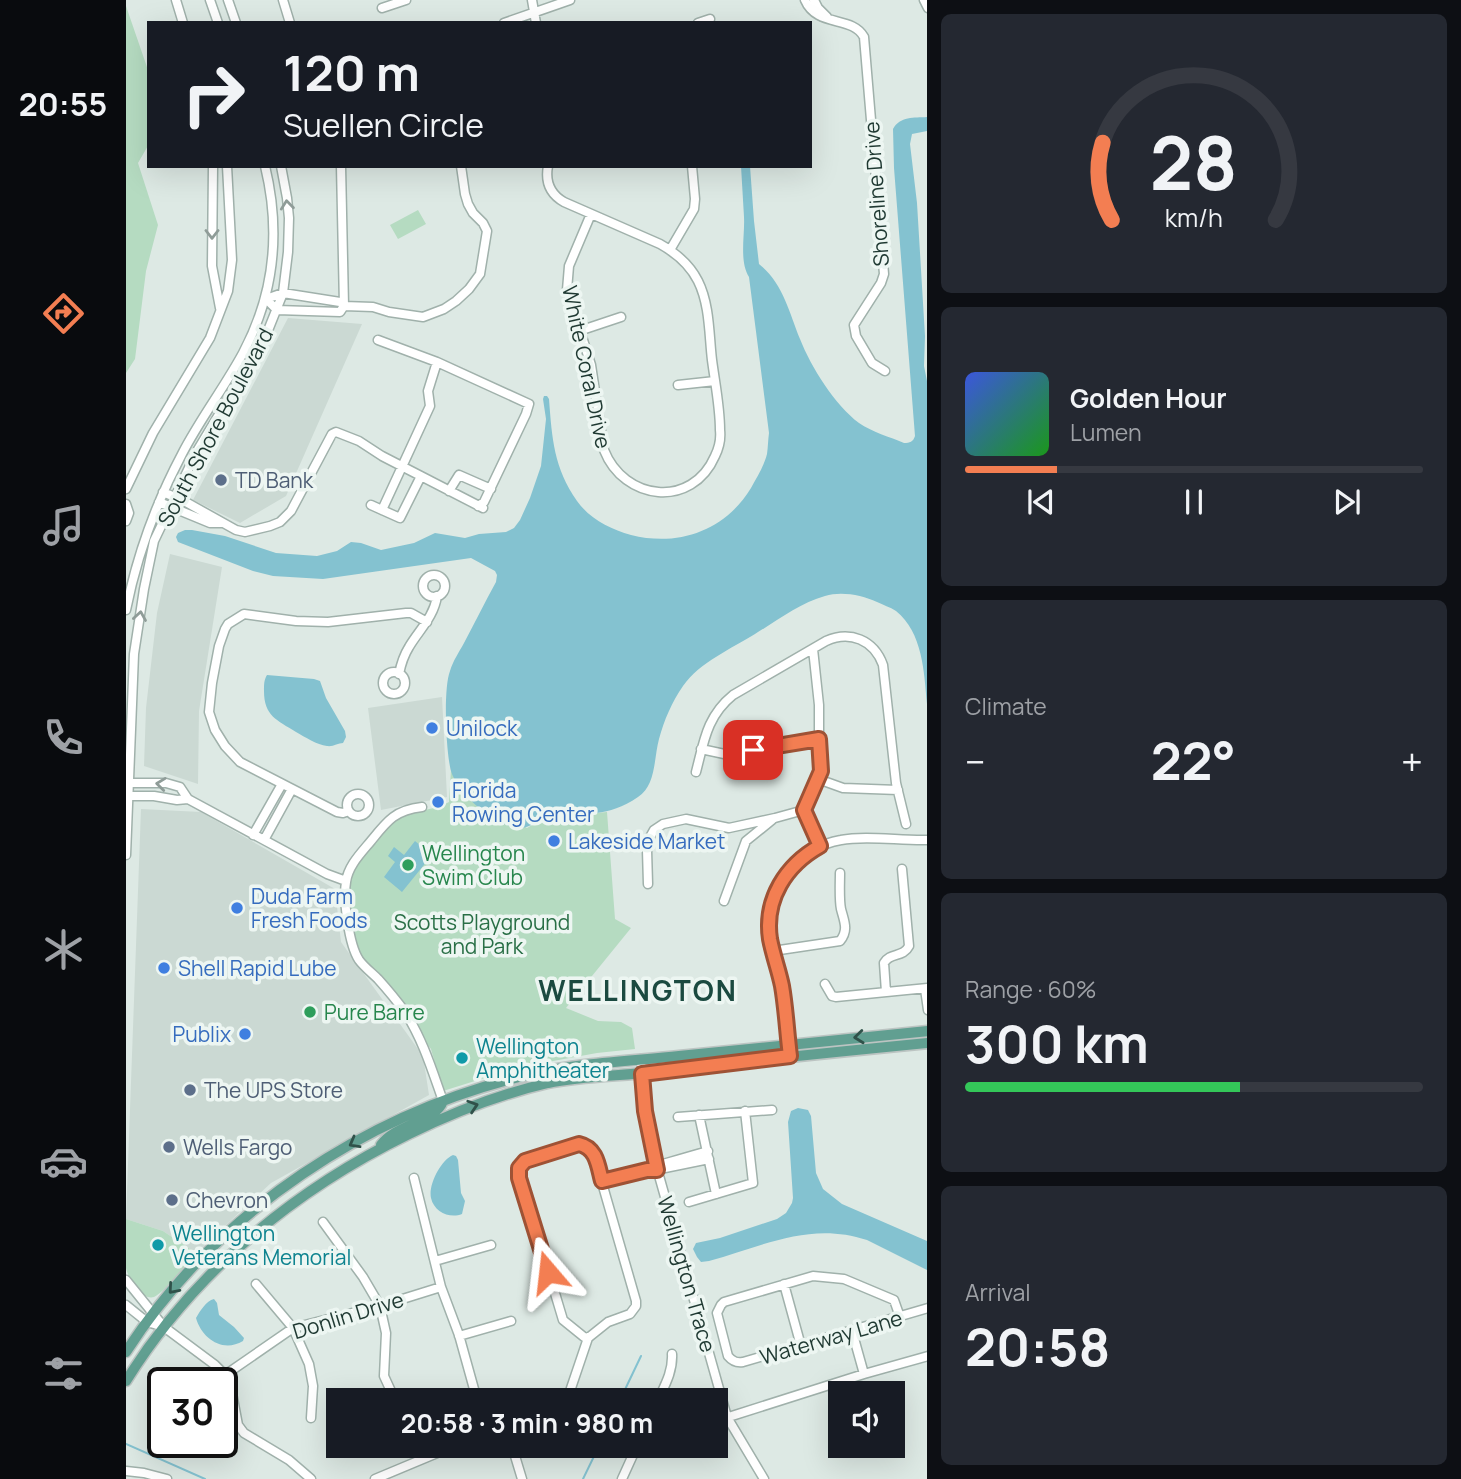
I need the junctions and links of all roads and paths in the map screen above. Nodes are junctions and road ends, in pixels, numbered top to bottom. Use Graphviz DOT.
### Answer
graph roads {
  1 [pos="176,0"];
  2 [pos="210,0"];
  3 [pos="228,0"];
  4 [pos="283,0"];
  5 [pos="406,0"];
  6 [pos="532,0"];
  7 [pos="570,0"];
  8 [pos="806,0"];
  9 [pos="814,0"];
  10 [pos="924,0"];
  11 [pos="382,8"];
  12 [pos="927,8"];
  13 [pos="535,12"];
  14 [pos="710,19"];
  15 [pos="829,19"];
  16 [pos="182,21"];
  17 [pos="217,21"];
  18 [pos="235,21"];
  19 [pos="289,21"];
  20 [pos="510,21"];
  21 [pos="536,21"];
  22 [pos="541,21"];
  23 [pos="704,21"];
  24 [pos="213,168"];
  25 [pos="227,168"];
  26 [pos="265,168"];
  27 [pos="281,168"];
  28 [pos="341,168"];
  29 [pos="461,168"];
  30 [pos="548,168"];
  31 [pos="692,168"];
  32 [pos="591,214"];
  33 [pos="670,250"];
  34 [pos="283,293"];
  35 [pos="266,299"];
  36 [pos="344,306"];
  37 [pos="220,308"];
  38 [pos="276,310"];
  39 [pos="621,317"];
  40 [pos="579,331"];
  41 [pos="378,340"];
  42 [pos="437,362"];
  43 [pos="885,371"];
  44 [pos="715,381"];
  45 [pos="678,385"];
  46 [pos="403,466"];
  47 [pos="421,476"];
  48 [pos="126,489"];
  49 [pos="491,489"];
  50 [pos="449,491"];
  51 [pos="163,492"];
  52 [pos="175,497"];
  53 [pos="159,502"];
  54 [pos="126,504"];
  55 [pos="372,505"];
  56 [pos="171,506"];
  57 [pos="382,510"];
  58 [pos="126,521"];
  59 [pos="221,523"];
  60 [pos="437,596"];
  61 [pos="126,610"];
  62 [pos="427,622"];
  63 [pos="813,649"];
  64 [pos="399,674"];
  65 [pos="819,739"];
  66 [pos="701,749"];
  67 [pos="696,772"];
  68 [pos="818,779"];
  69 [pos="127,782"];
  70 [pos="282,784"];
  71 [pos="292,789"];
  72 [pos="898,790"];
  73 [pos="127,797"];
  74 [pos="188,799"];
  75 [pos="272,801"];
  76 [pos="283,806"];
  77 [pos="422,807"];
  78 [pos="804,810"];
  79 [pos="349,811"];
  80 [pos="775,818"];
  81 [pos="906,824"];
  82 [pos="253,835"];
  83 [pos="264,840"];
  84 [pos="927,840"];
  85 [pos="820,846"];
  86 [pos="126,855"];
  87 [pos="902,869"];
  88 [pos="839,873"];
  89 [pos="346,881"];
  90 [pos="648,884"];
  91 [pos="724,901"];
  92 [pos="773,951"];
  93 [pos="825,984"];
  94 [pos="926,988"];
  95 [pos="886,992"];
  96 [pos="927,1010"];
  97 [pos="927,1031"];
  98 [pos="927,1043"];
  99 [pos="789,1045"];
  100 [pos="790,1056"];
  101 [pos="641,1059"];
  102 [pos="642,1074"];
  103 [pos="443,1101"];
  104 [pos="772,1110"];
  105 [pos="745,1111"];
  106 [pos="699,1115"];
  107 [pos="678,1117"];
  108 [pos="379,1149"];
  109 [pos="709,1155"];
  110 [pos="657,1168"];
  111 [pos="414,1178"];
  112 [pos="602,1181"];
  113 [pos="716,1194"];
  114 [pos="689,1202"];
  115 [pos="323,1222"];
  116 [pos="491,1245"];
  117 [pos="435,1262"];
  118 [pos="126,1280"];
  119 [pos="256,1284"];
  120 [pos="784,1284"];
  121 [pos="441,1287"];
  122 [pos="126,1305"];
  123 [pos="380,1306"];
  124 [pos="927,1308"];
  125 [pos="154,1312"];
  126 [pos="900,1317"];
  127 [pos="510,1321"];
  128 [pos="146,1322"];
  129 [pos="164,1327"];
  130 [pos="293,1328"];
  131 [pos="852,1331"];
  132 [pos="459,1336"];
  133 [pos="588,1338"];
  134 [pos="801,1346"];
  135 [pos="126,1352"];
  136 [pos="671,1354"];
  137 [pos="927,1356"];
  138 [pos="217,1367"];
  139 [pos="237,1367"];
  140 [pos="864,1374"];
  141 [pos="126,1381"];
  142 [pos="390,1388"];
  143 [pos="474,1388"];
  144 [pos="571,1388"];
  145 [pos="663,1388"];
  146 [pos="719,1388"];
  147 [pos="728,1417"];
  148 [pos="311,1418"];
  149 [pos="728,1419"];
  150 [pos="238,1425"];
  151 [pos="425,1458"];
  152 [pos="516,1458"];
  153 [pos="632,1458"];
  154 [pos="126,1471"];
  155 [pos="167,1479"];
  156 [pos="311,1479"];
  157 [pos="375,1479"];
  158 [pos="522,1479"];
  159 [pos="622,1479"];
  160 [pos="764,1479"];
  1 -- 16 [label="street"];
  2 -- 17 [label="street"];
  3 -- 18 [label="street"];
  4 -- 19 [label="street"];
  5 -- 11 [label="street"];
  6 -- 13 [label="street"];
  7 -- 13 [label="street"];
  8 -- 15 [label="street, Shoreline Drive"];
  9 -- 15 [label="street, Shoreline Drive"];
  10 -- 12 [label="street"];
  13 -- 20 [label="street"];
  13 -- 21 [label="street"];
  13 -- 22 [label="street"];
  14 -- 23 [label="street"];
  15 -- 43 [label="street, Shoreline Drive"];
  24 -- 37 [label="street, one-way"];
  25 -- 37 [label="street"];
  26 -- 35 [label="street, South Shore Boulevard"];
  34 -- 27 [label="street, South Shore Boulevard, one-way"];
  28 -- 36 [label="street"];
  29 -- 36 [label="street"];
  30 -- 32 [label="street, White Coral Drive"];
  31 -- 33 [label="street"];
  32 -- 33 [label="street, White Coral Drive"];
  32 -- 40 [label="street, White Coral Drive"];
  33 -- 44 [label="street, White Coral Drive"];
  34 -- 35 [label="street"];
  34 -- 36 [label="street"];
  34 -- 38 [label="street, South Shore Boulevard"];
  35 -- 38 [label="street"];
  35 -- 51 [label="street, South Shore Boulevard"];
  36 -- 38 [label="street"];
  37 -- 48 [label="street"];
  38 -- 52 [label="street, South Shore Boulevard"];
  39 -- 40 [label="street"];
  40 -- 44 [label="street, White Coral Drive"];
  41 -- 42 [label="street"];
  42 -- 46 [label="street"];
  42 -- 49 [label="street"];
  44 -- 45 [label="street"];
  46 -- 47 [label="street"];
  46 -- 57 [label="street"];
  46 -- 59 [label="street"];
  47 -- 50 [label="street"];
  47 -- 57 [label="street"];
  49 -- 50 [label="street"];
  49 -- 50 [label="street"];
  51 -- 52 [label="street"];
  51 -- 53 [label="street, South Shore Boulevard"];
  52 -- 56 [label="street, South Shore Boulevard"];
  52 -- 59 [label="street"];
  53 -- 56 [label="street"];
  53 -- 61 [label="street, South Shore Boulevard"];
  54 -- 58 [label="street"];
  55 -- 57 [label="street"];
  56 -- 59 [label="street"];
  69 -- 56 [label="street, South Shore Boulevard, one-way"];
  60 -- 62 [label="street"];
  62 -- 64 [label="street"];
  62 -- 70 [label="street"];
  63 -- 65 [label="street"];
  63 -- 66 [label="street"];
  63 -- 72 [label="street"];
  65 -- 66 [label="street"];
  65 -- 68 [label="street"];
  66 -- 67 [label="street"];
  68 -- 72 [label="street"];
  68 -- 78 [label="street"];
  69 -- 73 [label="street, South Shore Boulevard"];
  74 -- 69 [label="street, one-way"];
  70 -- 71 [label="street"];
  70 -- 75 [label="street"];
  71 -- 76 [label="street"];
  71 -- 79 [label="street"];
  72 -- 81 [label="street"];
  73 -- 74 [label="street"];
  73 -- 86 [label="street, South Shore Boulevard"];
  74 -- 82 [label="street"];
  75 -- 76 [label="street"];
  75 -- 82 [label="street"];
  76 -- 83 [label="street"];
  77 -- 89 [label="street"];
  78 -- 80 [label="street"];
  78 -- 85 [label="street"];
  80 -- 90 [label="street"];
  80 -- 91 [label="street"];
  82 -- 83 [label="street"];
  83 -- 89 [label="street"];
  84 -- 85 [label="street"];
  85 -- 92 [label="street"];
  87 -- 95 [label="street"];
  88 -- 92 [label="street"];
  89 -- 103 [label="street"];
  92 -- 99 [label="street"];
  93 -- 95 [label="street"];
  94 -- 95 [label="street"];
  94 -- 96 [label="street"];
  97 -- 99 [label="main road, one-way"];
  98 -- 100 [label="main road"];
  99 -- 100 [label="street"];
  99 -- 101 [label="main road"];
  100 -- 102 [label="main road"];
  101 -- 102 [label="street, Wellington Trace"];
  101 -- 103 [label="main road"];
  108 -- 102 [label="main road, one-way"];
  102 -- 110 [label="street, Wellington Trace"];
  103 -- 108 [label="main road"];
  103 -- 125 [label="main road, one-way"];
  104 -- 105 [label="street"];
  105 -- 106 [label="street"];
  105 -- 113 [label="street"];
  106 -- 107 [label="street"];
  106 -- 109 [label="street"];
  108 -- 129 [label="main road"];
  109 -- 110 [label="street"];
  109 -- 113 [label="street"];
  110 -- 112 [label="street"];
  110 -- 146 [label="street, Wellington Trace"];
  111 -- 117 [label="street"];
  112 -- 133 [label="street"];
  112 -- 133 [label="street"];
  113 -- 114 [label="street"];
  115 -- 123 [label="street"];
  116 -- 117 [label="street"];
  117 -- 121 [label="street"];
  118 -- 125 [label="street"];
  119 -- 130 [label="street"];
  120 -- 126 [label="street"];
  120 -- 134 [label="street"];
  120 -- 134 [label="street, Waterway Lane"];
  121 -- 123 [label="street, Donlin Drive"];
  121 -- 132 [label="street"];
  122 -- 128 [label="street"];
  123 -- 130 [label="street, Donlin Drive"];
  123 -- 142 [label="street"];
  124 -- 126 [label="street, Waterway Lane"];
  125 -- 128 [label="main road"];
  125 -- 129 [label="street"];
  126 -- 131 [label="street, Waterway Lane"];
  127 -- 132 [label="street"];
  128 -- 129 [label="street"];
  128 -- 135 [label="main road"];
  129 -- 138 [label="street"];
  129 -- 141 [label="main road"];
  130 -- 139 [label="street, Donlin Drive"];
  130 -- 148 [label="street"];
  131 -- 134 [label="street, Waterway Lane"];
  131 -- 140 [label="street"];
  132 -- 143 [label="street"];
  133 -- 144 [label="street"];
  136 -- 145 [label="street"];
  137 -- 140 [label="street"];
  140 -- 147 [label="street"];
  149 -- 160 [label="street, Wellington Trace"];
  150 -- 156 [label="street"];
  151 -- 157 [label="street"];
  152 -- 158 [label="street"];
  153 -- 159 [label="street"];
  154 -- 155 [label="street"];
}
